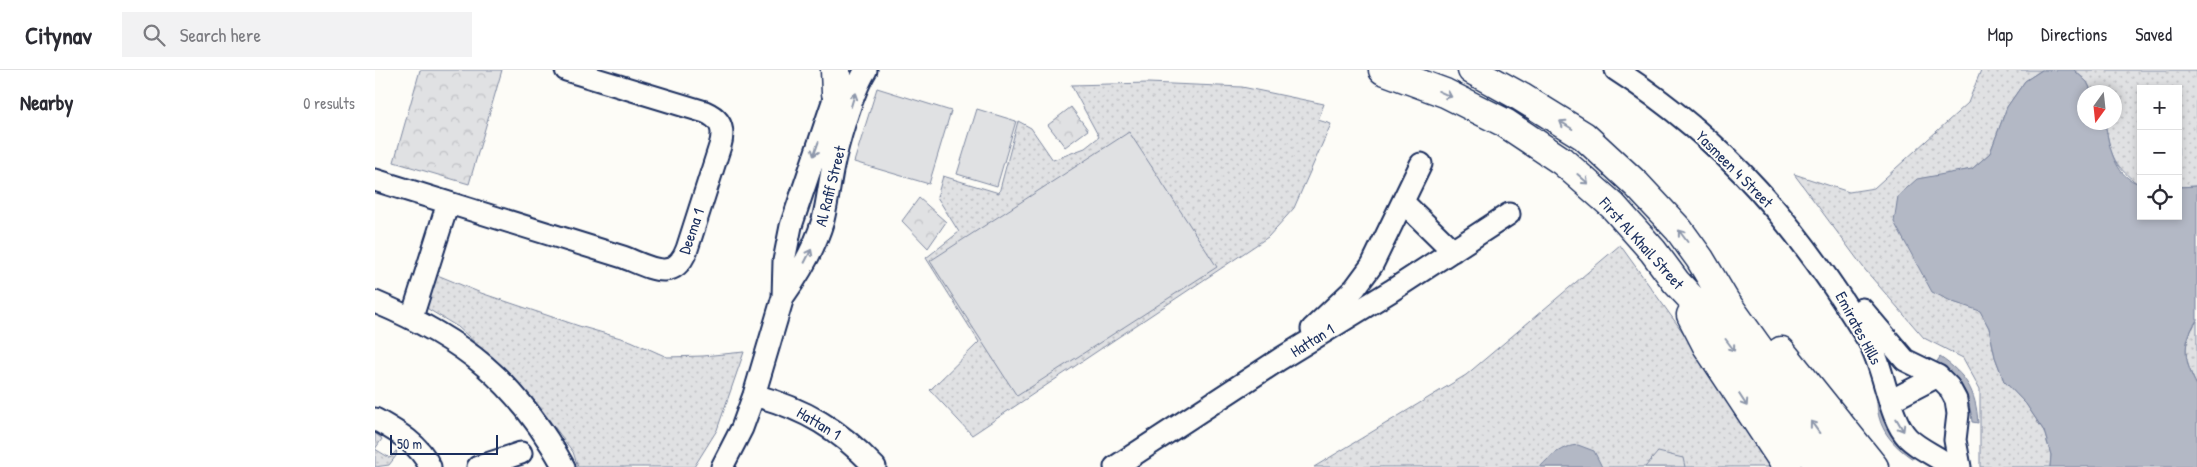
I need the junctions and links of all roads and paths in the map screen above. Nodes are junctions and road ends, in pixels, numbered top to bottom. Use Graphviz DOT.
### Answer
graph roads {
  1 [pos="566,70"];
  2 [pos="866,70"];
  3 [pos="1383,70"];
  4 [pos="1472,70"];
  5 [pos="1616,70"];
  6 [pos="838,78"];
  7 [pos="1421,164"];
  8 [pos="375,180"];
  9 [pos="1403,202"];
  10 [pos="448,203"];
  11 [pos="1509,214"];
  12 [pos="1453,251"];
  13 [pos="1700,259"];
  14 [pos="1371,265"];
  15 [pos="1675,282"];
  16 [pos="1835,287"];
  17 [pos="1391,291"];
  18 [pos="783,297"];
  19 [pos="375,302"];
  20 [pos="412,317"];
  21 [pos="1280,359"];
  22 [pos="1929,380"];
  23 [pos="754,395"];
  24 [pos="1890,401"];
  25 [pos="375,420"];
  26 [pos="521,453"];
  27 [pos="430,467"];
  28 [pos="478,467"];
  29 [pos="564,467"];
  30 [pos="721,467"];
  31 [pos="875,467"];
  32 [pos="1115,467"];
  33 [pos="1787,467"];
  34 [pos="1820,467"];
  35 [pos="1844,467"];
  36 [pos="1874,467"];
  37 [pos="1951,467"];
  38 [pos="1960,467"];
  1 -- 10 [label="street, Deema 1"];
  18 -- 2 [label="street, Al Rafif Street, one-way"];
  3 -- 15 [label="main road, First Al Khail Street, one-way"];
  13 -- 4 [label="main road, First Al Khail Street, one-way"];
  5 -- 16 [label="street, Yasmeen 4 Street"];
  6 -- 18 [label="street, Al Rafif Street, one-way"];
  7 -- 9 [label="street"];
  8 -- 10 [label="street, Deema 1"];
  9 -- 12 [label="street"];
  9 -- 14 [label="street"];
  10 -- 20 [label="street"];
  11 -- 12 [label="street, Hattan 1"];
  12 -- 17 [label="street, Hattan 1"];
  35 -- 13 [label="main road, First Al Khail Street, one-way"];
  13 -- 36 [label="main road"];
  14 -- 17 [label="street"];
  14 -- 21 [label="street"];
  15 -- 33 [label="main road, one-way"];
  15 -- 34 [label="main road, First Al Khail Street, one-way"];
  16 -- 22 [label="street, Emirates Hills"];
  16 -- 24 [label="street, Emirates Hills"];
  17 -- 21 [label="street, Hattan 1"];
  18 -- 23 [label="street, Al Rafif Street"];
  19 -- 20 [label="street"];
  20 -- 29 [label="street"];
  21 -- 32 [label="street, Hattan 1"];
  22 -- 24 [label="street"];
  22 -- 38 [label="street, Emirates Hills"];
  23 -- 30 [label="street, Al Rafif Street"];
  23 -- 31 [label="street, Hattan 1"];
  24 -- 37 [label="street, Emirates Hills, one-way"];
  25 -- 27 [label="street"];
  26 -- 28 [label="street"];
}
